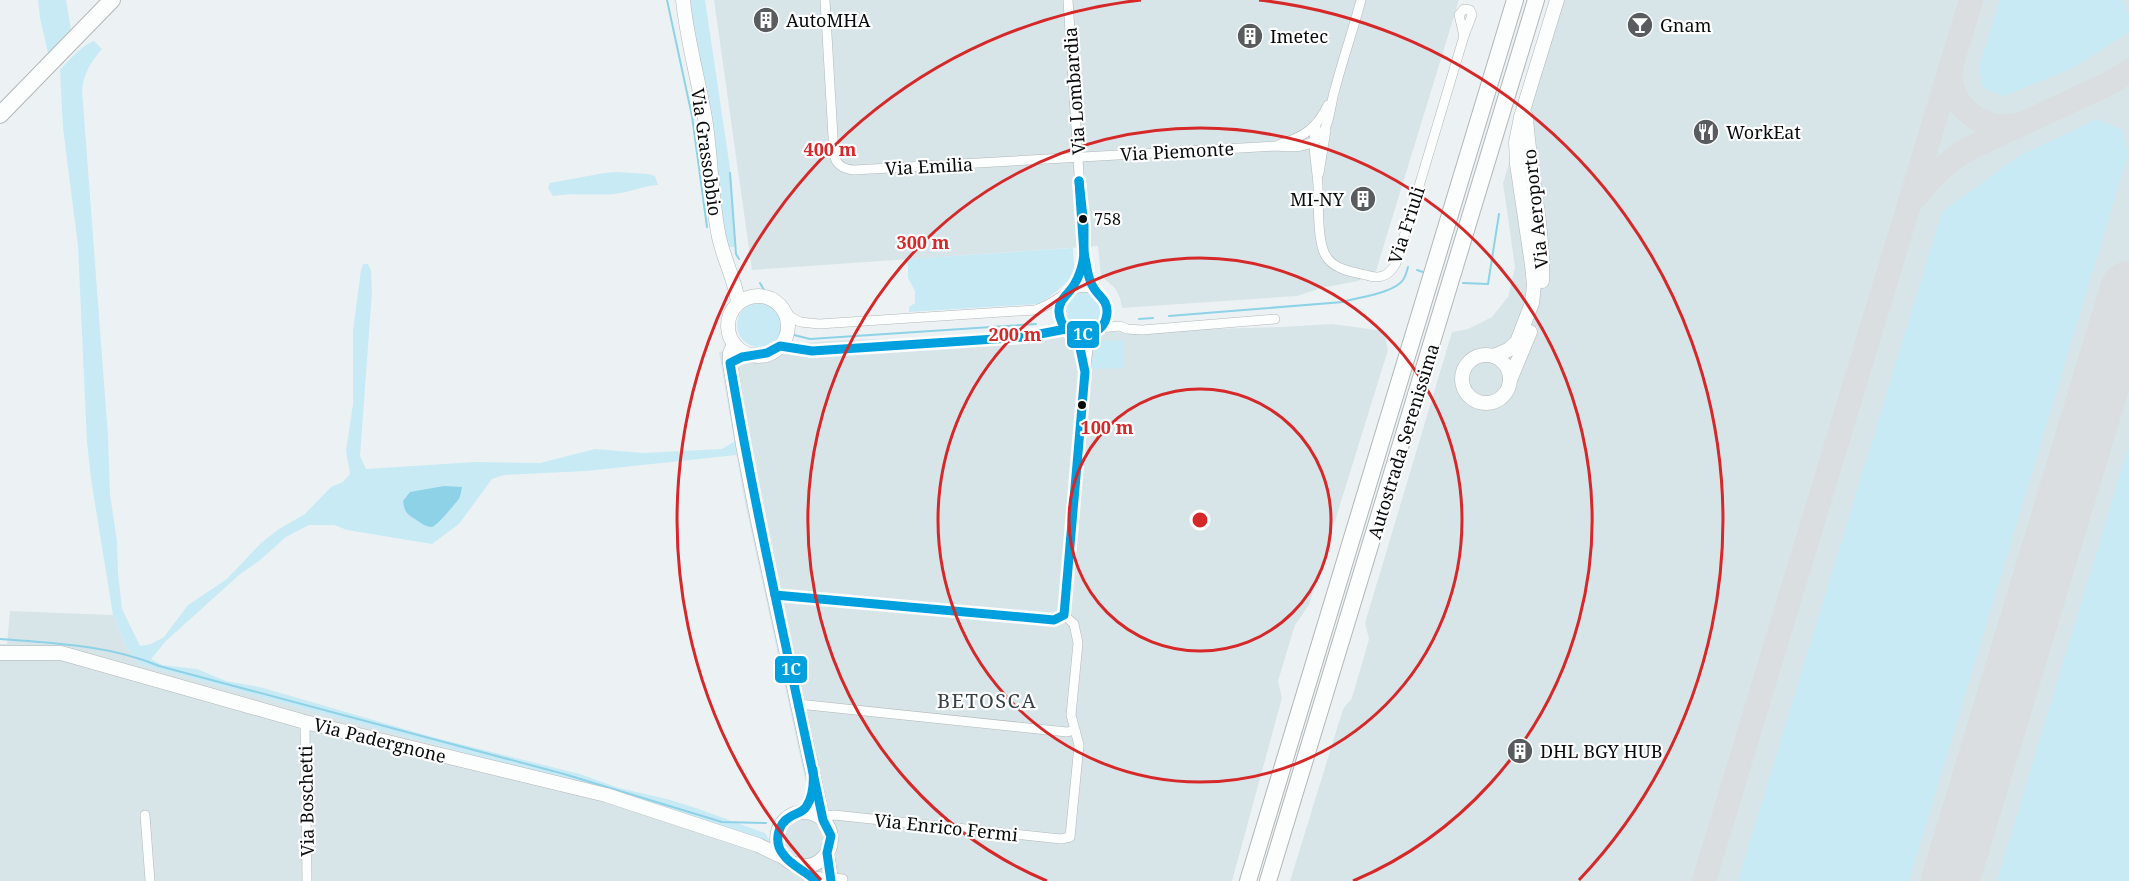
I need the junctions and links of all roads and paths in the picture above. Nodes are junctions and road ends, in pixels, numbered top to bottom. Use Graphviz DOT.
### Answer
graph roads {
  1 [pos="112,0"];
  2 [pos="683,0"];
  3 [pos="825,0"];
  4 [pos="1068,0"];
  5 [pos="1361,0"];
  6 [pos="1515,0"];
  7 [pos="1536,0"];
  8 [pos="1557,0"];
  9 [pos="1464,36"];
  10 [pos="1334,92"];
  11 [pos="1526,105"];
  12 [pos="0,115"];
  13 [pos="1328,122"];
  14 [pos="1316,125"];
  15 [pos="1314,142"];
  16 [pos="1276,146"];
  17 [pos="1078,158"];
  18 [pos="1318,181"];
  19 [pos="1084,254"];
  20 [pos="732,275"];
  21 [pos="1071,290"];
  22 [pos="1094,290"];
  23 [pos="761,296"];
  24 [pos="1062,298"];
  25 [pos="738,302"];
  26 [pos="1107,306"];
  27 [pos="786,314"];
  28 [pos="1275,319"];
  29 [pos="1120,326"];
  30 [pos="1100,328"];
  31 [pos="1070,332"];
  32 [pos="1090,335"];
  33 [pos="734,344"];
  34 [pos="780,346"];
  35 [pos="753,356"];
  36 [pos="1494,356"];
  37 [pos="730,363"];
  38 [pos="1085,372"];
  39 [pos="1510,381"];
  40 [pos="775,596"];
  41 [pos="1064,615"];
  42 [pos="0,653"];
  43 [pos="798,704"];
  44 [pos="305,722"];
  45 [pos="1075,729"];
  46 [pos="815,778"];
  47 [pos="801,812"];
  48 [pos="146,815"];
  49 [pos="823,820"];
  50 [pos="779,830"];
  51 [pos="758,845"];
  52 [pos="790,861"];
  53 [pos="836,874"];
  54 [pos="814,878"];
  55 [pos="150,881"];
  56 [pos="307,881"];
  57 [pos="1248,881"];
  58 [pos="1268,881"];
  1 -- 12 [label="highway"];
  2 -- 20 [label="street, Via Grassobbio"];
  3 -- 17 [label="street, Via Emilia"];
  4 -- 17 [label="street, Via Lombardia"];
  5 -- 10 [label="street, Via Piemonte"];
  6 -- 57 [label="highway, Autostrada Serenissima"];
  7 -- 58 [label="highway, Autostrada Serenissima"];
  8 -- 11 [label="street, Via Aeroporto"];
  9 -- 18 [label="street, Via Friuli"];
  10 -- 13 [label="street, Via Piemonte"];
  10 -- 14 [label="street, Via Piemonte"];
  11 -- 36 [label="street, Via Aeroporto"];
  11 -- 39 [label="street, Via Aeroporto"];
  13 -- 15 [label="street, Via Piemonte"];
  13 -- 18 [label="street, Via Friuli"];
  14 -- 15 [label="street, Via Friuli"];
  14 -- 16 [label="street, Via Piemonte"];
  15 -- 16 [label="street, Via Piemonte"];
  15 -- 18 [label="street, Via Friuli"];
  16 -- 17 [label="street, Via Piemonte"];
  17 -- 19 [label="street, Via Lombardia"];
  19 -- 21 [label="street, Via Lombardia"];
  19 -- 22 [label="street, Via Lombardia"];
  20 -- 23 [label="street"];
  20 -- 25 [label="street, Via Grassobbio"];
  21 -- 22 [label="street"];
  21 -- 24 [label="street"];
  22 -- 26 [label="street"];
  23 -- 25 [label="street"];
  23 -- 27 [label="street"];
  24 -- 27 [label="street"];
  24 -- 31 [label="street"];
  25 -- 33 [label="street"];
  26 -- 29 [label="street"];
  26 -- 30 [label="street"];
  27 -- 34 [label="street"];
  28 -- 29 [label="street"];
  29 -- 30 [label="street"];
  30 -- 32 [label="street"];
  31 -- 32 [label="street"];
  31 -- 34 [label="street"];
  31 -- 38 [label="street"];
  32 -- 38 [label="street"];
  33 -- 35 [label="street"];
  33 -- 37 [label="street"];
  34 -- 35 [label="street"];
  35 -- 37 [label="street"];
  36 -- 39 [label="street"];
  36 -- 39 [label="street"];
  37 -- 40 [label="street"];
  38 -- 41 [label="street"];
  40 -- 41 [label="street"];
  40 -- 43 [label="street"];
  41 -- 45 [label="street"];
  42 -- 44 [label="street, Via Padergnone"];
  43 -- 45 [label="street"];
  43 -- 46 [label="street"];
  44 -- 51 [label="street, Via Padergnone"];
  44 -- 56 [label="street, Via Boschetti"];
  45 -- 49 [label="street, Via Enrico Fermi"];
  46 -- 47 [label="street"];
  46 -- 49 [label="street"];
  47 -- 49 [label="street"];
  47 -- 50 [label="street"];
  48 -- 55 [label="street"];
  49 -- 53 [label="street"];
  50 -- 51 [label="street"];
  50 -- 52 [label="street"];
  51 -- 52 [label="street, Via Padergnone"];
  52 -- 53 [label="street"];
  52 -- 54 [label="street, Via Padergnone"];
  53 -- 54 [label="street"];
}
